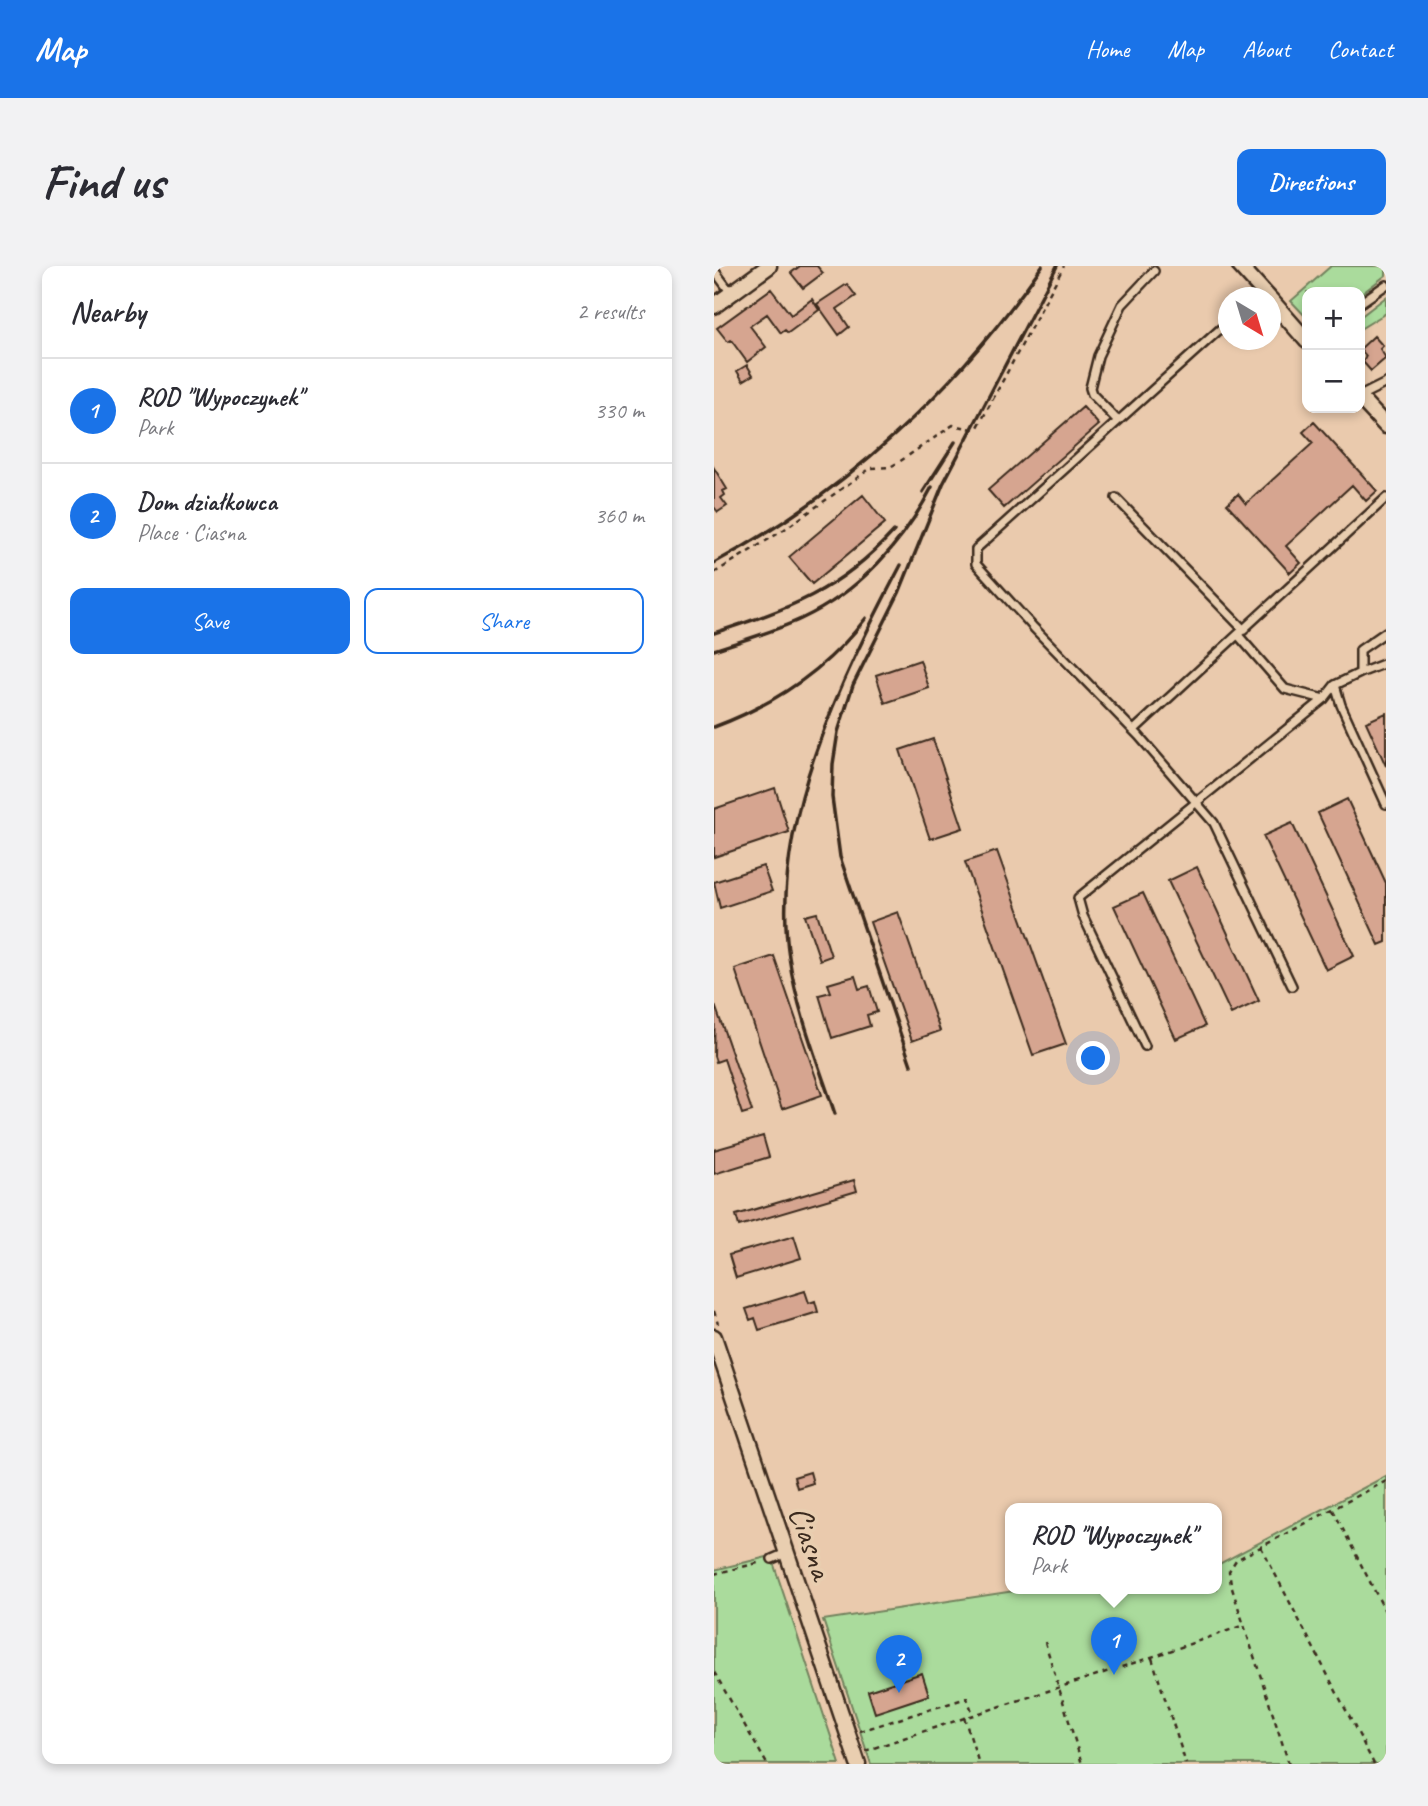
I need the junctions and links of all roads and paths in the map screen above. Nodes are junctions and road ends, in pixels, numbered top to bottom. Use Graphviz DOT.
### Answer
graph roads {
  1 [pos="769,266"];
  2 [pos="1064,266"];
  3 [pos="1240,266"];
  4 [pos="714,271"];
  5 [pos="1154,271"];
  6 [pos="1386,285"];
  7 [pos="1257,287"];
  8 [pos="732,293"];
  9 [pos="1365,300"];
  10 [pos="714,306"];
  11 [pos="1281,313"];
  12 [pos="1218,330"];
  13 [pos="1302,335"];
  14 [pos="1386,383"];
  15 [pos="1365,394"];
  16 [pos="1365,403"];
  17 [pos="1118,421"];
  18 [pos="1386,426"];
  19 [pos="1116,498"];
  20 [pos="1386,498"];
  21 [pos="714,573"];
  22 [pos="1241,632"];
  23 [pos="1386,632"];
  24 [pos="1386,663"];
  25 [pos="1360,673"];
  26 [pos="1335,685"];
  27 [pos="1324,699"];
  28 [pos="1134,730"];
  29 [pos="1197,801"];
  30 [pos="1386,804"];
  31 [pos="1293,986"];
  32 [pos="1145,1046"];
  33 [pos="714,1337"];
  34 [pos="1386,1481"];
  35 [pos="1333,1509"];
  36 [pos="1261,1547"];
  37 [pos="779,1556"];
  38 [pos="714,1574"];
  39 [pos="1386,1613"];
  40 [pos="1244,1625"];
  41 [pos="1045,1642"];
  42 [pos="1152,1658"];
  43 [pos="714,1672"];
  44 [pos="1057,1686"];
  45 [pos="972,1714"];
  46 [pos="964,1717"];
  47 [pos="860,1731"];
  48 [pos="867,1750"];
  49 [pos="767,1764"];
  50 [pos="858,1764"];
  51 [pos="979,1764"];
  52 [pos="1082,1764"];
  53 [pos="1186,1764"];
  54 [pos="1289,1764"];
  55 [pos="1374,1764"];
  1 -- 8 [label="street"];
  2 -- 21 [label="path"];
  3 -- 7 [label="street"];
  4 -- 8 [label="lane"];
  5 -- 17 [label="lane"];
  6 -- 9 [label="lane"];
  8 -- 10 [label="street"];
  11 -- 13 [label="street"];
  12 -- 17 [label="lane"];
  14 -- 15 [label="lane"];
  16 -- 18 [label="street"];
  17 -- 28 [label="lane"];
  19 -- 22 [label="lane"];
  20 -- 22 [label="lane"];
  22 -- 27 [label="lane"];
  22 -- 28 [label="lane"];
  23 -- 25 [label="lane"];
  24 -- 25 [label="lane"];
  25 -- 26 [label="lane"];
  26 -- 27 [label="lane"];
  26 -- 30 [label="lane"];
  27 -- 29 [label="lane"];
  28 -- 29 [label="lane"];
  29 -- 31 [label="lane"];
  29 -- 32 [label="lane"];
  33 -- 37 [label="street, Ciasna"];
  34 -- 35 [label="path"];
  35 -- 36 [label="path"];
  35 -- 39 [label="path"];
  36 -- 40 [label="path"];
  36 -- 55 [label="path"];
  37 -- 38 [label="path"];
  37 -- 50 [label="street, Ciasna"];
  40 -- 42 [label="path"];
  40 -- 54 [label="path"];
  41 -- 44 [label="path"];
  42 -- 44 [label="path"];
  42 -- 53 [label="path"];
  43 -- 49 [label="path"];
  44 -- 45 [label="path"];
  44 -- 52 [label="path"];
  45 -- 46 [label="path"];
  45 -- 47 [label="path"];
  46 -- 48 [label="path"];
  46 -- 51 [label="path"];
}
